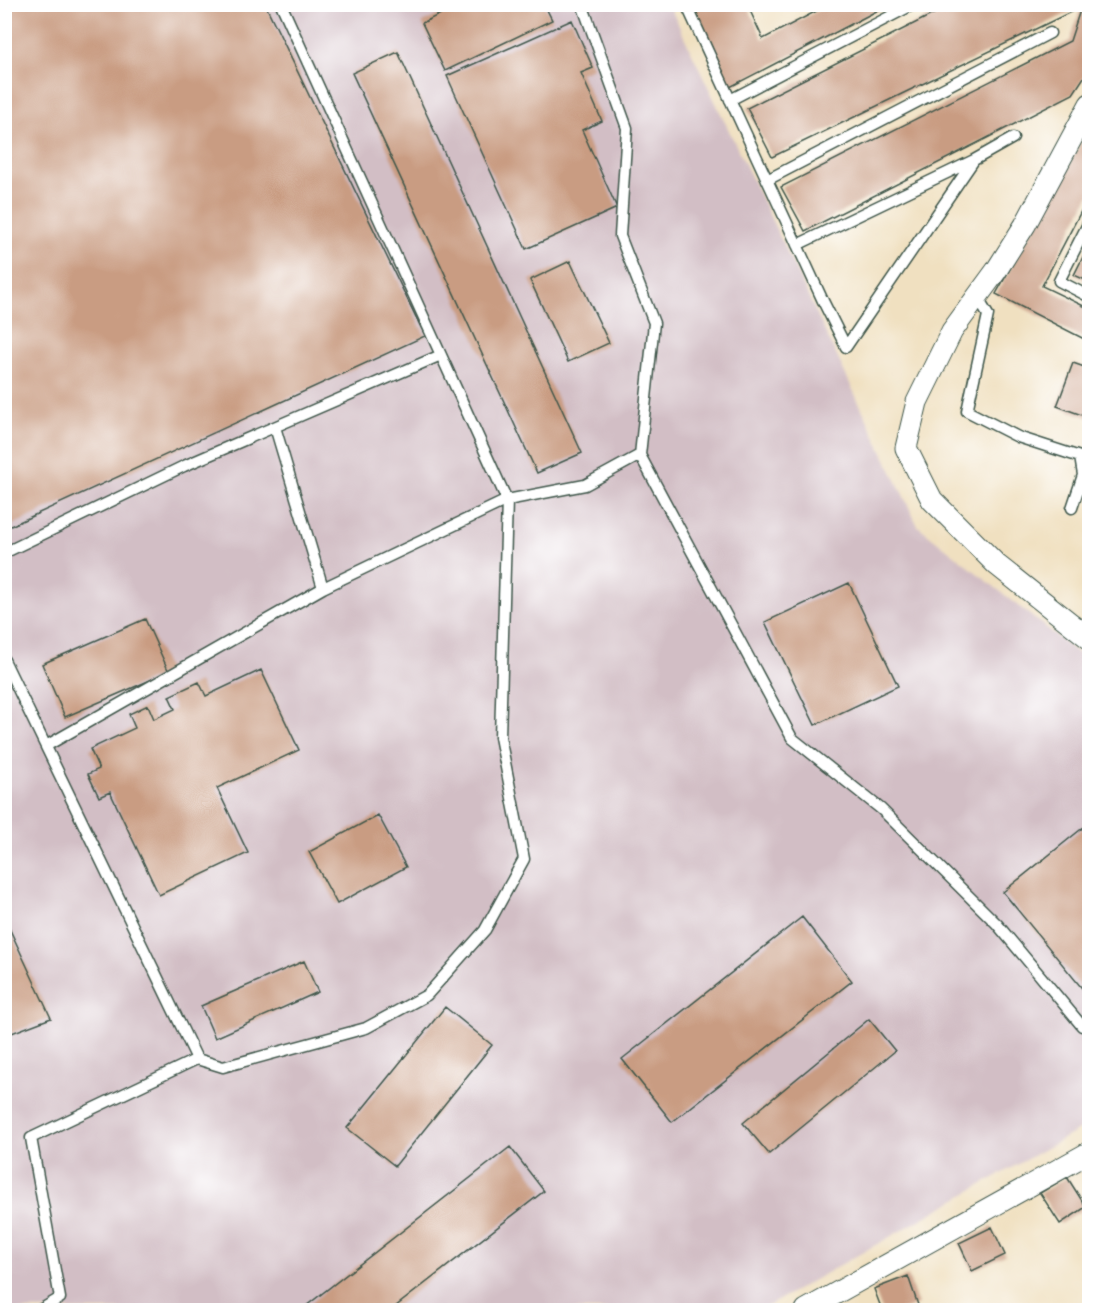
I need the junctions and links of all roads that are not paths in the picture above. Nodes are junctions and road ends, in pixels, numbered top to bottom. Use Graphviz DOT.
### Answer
graph roads {
  1 [pos="281,4"];
  2 [pos="582,4"];
  3 [pos="686,4"];
  4 [pos="914,4"];
  5 [pos="1050,33"];
  6 [pos="730,100"];
  7 [pos="1089,104"];
  8 [pos="1013,138"];
  9 [pos="974,160"];
  10 [pos="767,180"];
  11 [pos="1089,220"];
  12 [pos="797,244"];
  13 [pos="977,297"];
  14 [pos="1089,297"];
  15 [pos="441,355"];
  16 [pos="275,427"];
  17 [pos="640,455"];
  18 [pos="507,500"];
  19 [pos="1072,507"];
  20 [pos="4,553"];
  21 [pos="323,588"];
  22 [pos="1089,639"];
  23 [pos="4,660"];
  24 [pos="46,746"];
  25 [pos="1082,1026"];
  26 [pos="197,1059"];
  27 [pos="1089,1152"];
  28 [pos="40,1311"];
  29 [pos="806,1311"];
  1 -- 15 [label="lane"];
  2 -- 17 [label="lane"];
  3 -- 6 [label="lane"];
  4 -- 6 [label="lane"];
  5 -- 10 [label="lane"];
  6 -- 10 [label="lane"];
  7 -- 13 [label="street"];
  8 -- 9 [label="lane"];
  9 -- 12 [label="lane"];
  9 -- 12 [label="lane"];
  10 -- 12 [label="lane"];
  11 -- 14 [label="lane"];
  13 -- 19 [label="lane"];
  13 -- 22 [label="street"];
  15 -- 16 [label="lane"];
  15 -- 18 [label="lane"];
  16 -- 20 [label="lane"];
  16 -- 21 [label="lane"];
  17 -- 18 [label="lane"];
  17 -- 25 [label="lane"];
  18 -- 21 [label="lane"];
  18 -- 26 [label="lane"];
  21 -- 24 [label="lane"];
  23 -- 24 [label="lane"];
  24 -- 26 [label="lane"];
  26 -- 28 [label="lane"];
  27 -- 29 [label="street"];
}
